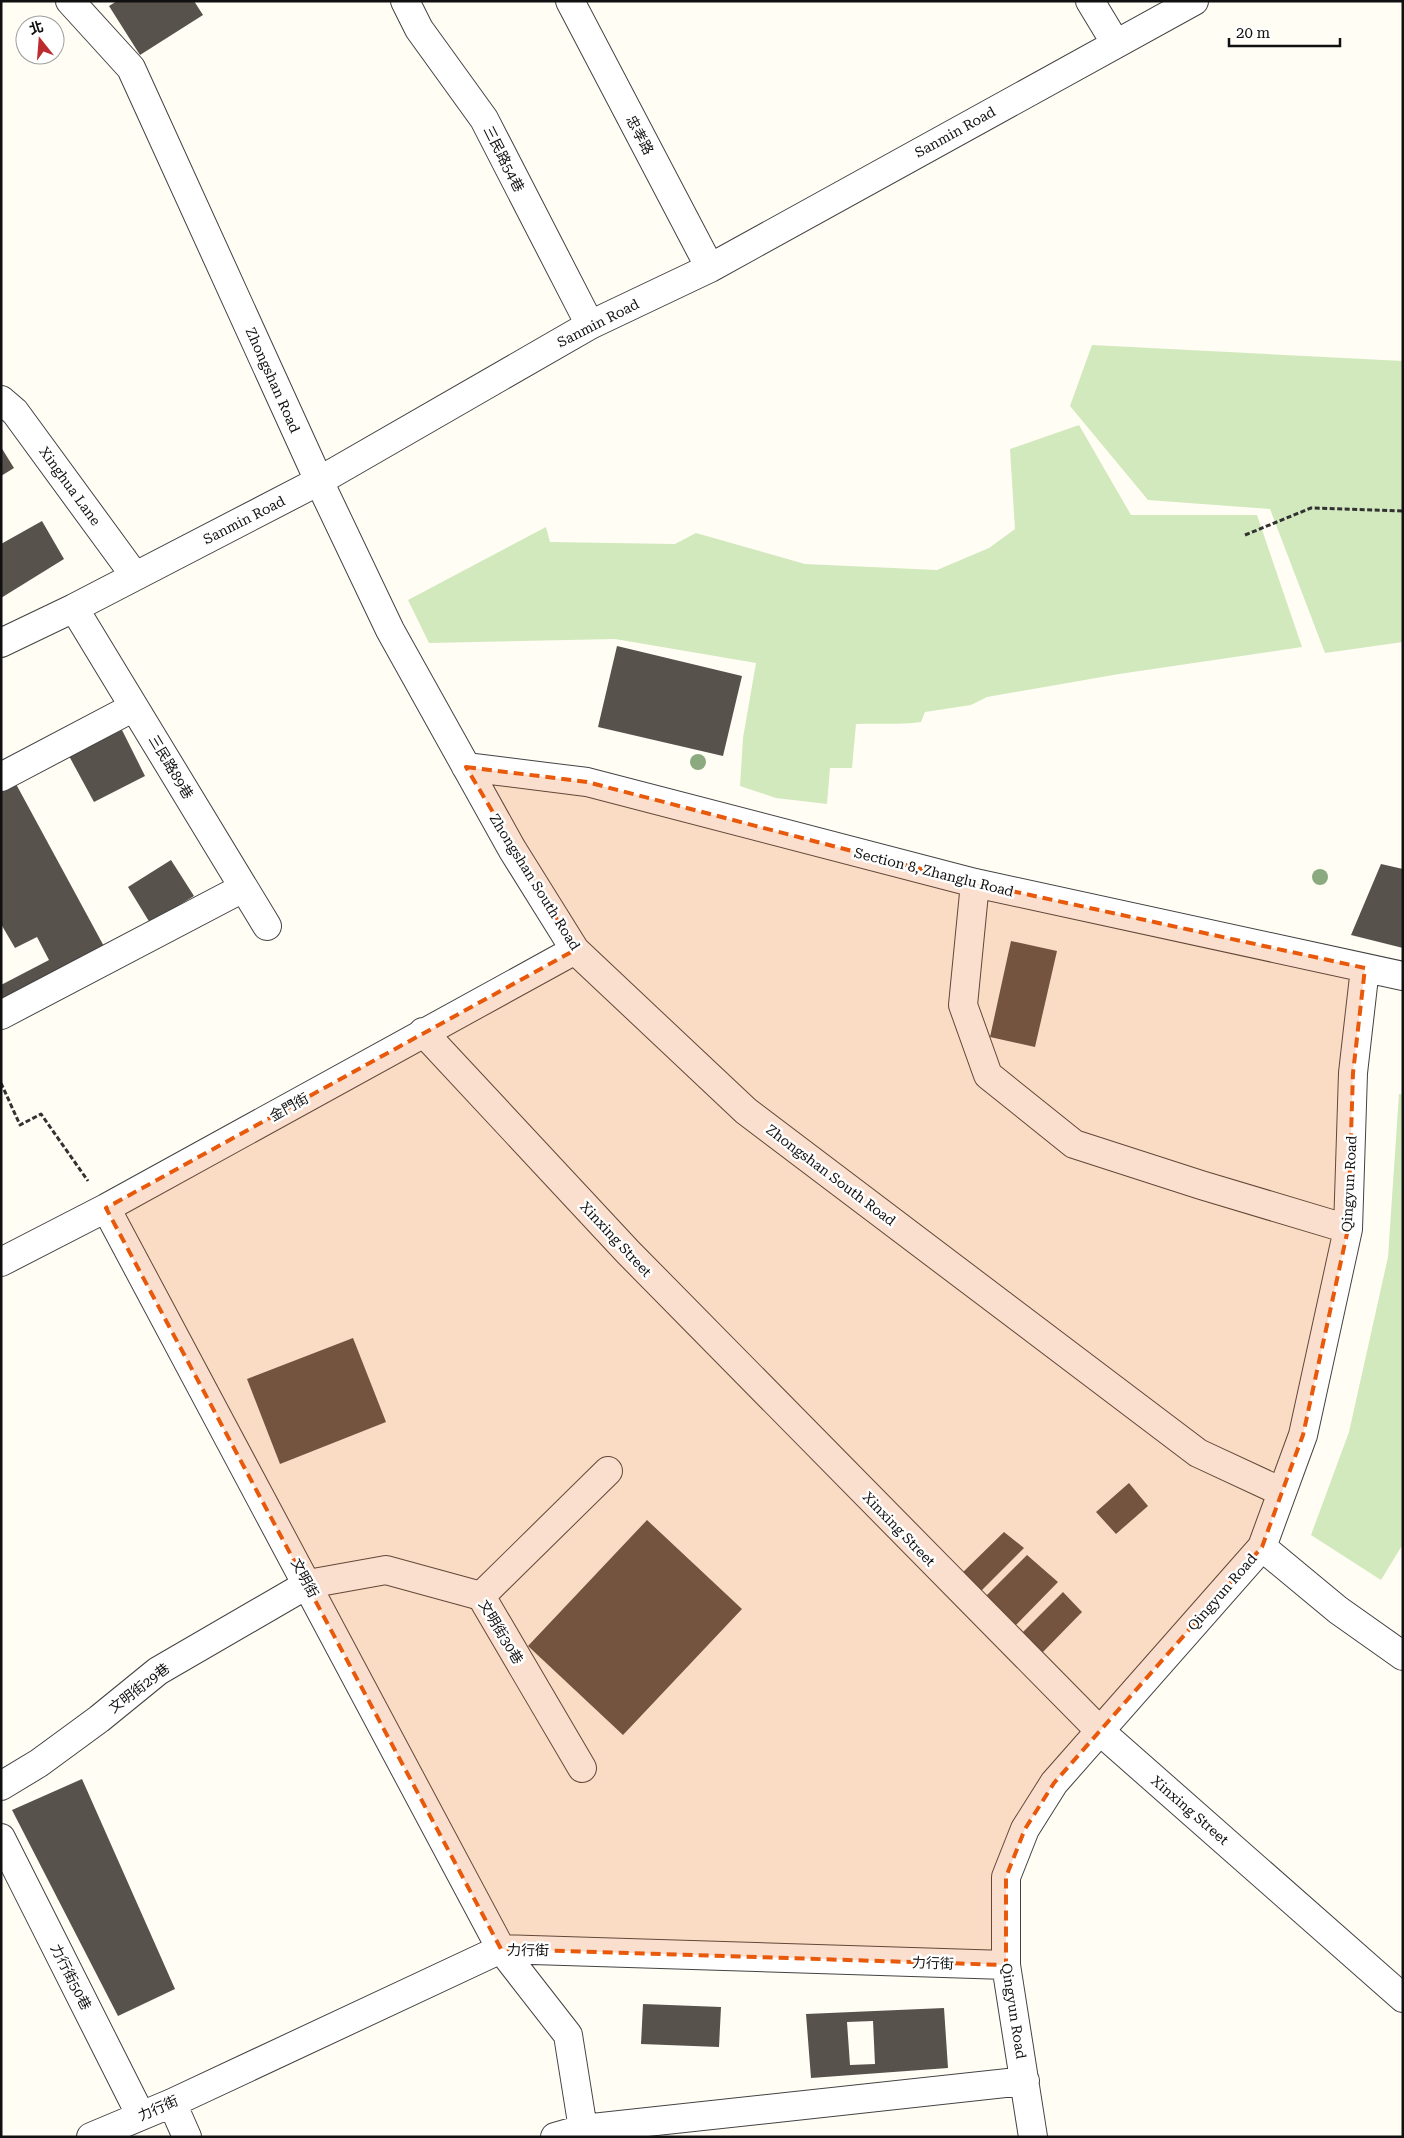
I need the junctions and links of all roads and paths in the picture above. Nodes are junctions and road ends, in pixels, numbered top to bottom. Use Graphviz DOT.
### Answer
graph roads {
  1 [pos="70,1"];
  2 [pos="404,1"];
  3 [pos="570,1"];
  4 [pos="1090,1"];
  5 [pos="1194,1"];
  6 [pos="1116,44"];
  7 [pos="710,268"];
  8 [pos="590,325"];
  9 [pos="1,400"];
  10 [pos="319,481"];
  11 [pos="1403,511"];
  12 [pos="1245,536"];
  13 [pos="135,576"];
  14 [pos="74,608"];
  15 [pos="1,643"];
  16 [pos="134,707"];
  17 [pos="466,767"];
  18 [pos="1,777"];
  19 [pos="975,884"];
  20 [pos="244,888"];
  21 [pos="267,926"];
  22 [pos="575,950"];
  23 [pos="1365,968"];
  24 [pos="1403,976"];
  25 [pos="1,1015"];
  26 [pos="423,1032"];
  27 [pos="1,1084"];
  28 [pos="106,1208"];
  29 [pos="1348,1229"];
  30 [pos="1,1262"];
  31 [pos="608,1471"];
  32 [pos="1282,1492"];
  33 [pos="1262,1547"];
  34 [pos="308,1584"];
  35 [pos="481,1596"];
  36 [pos="1403,1656"];
  37 [pos="1101,1732"];
  38 [pos="582,1768"];
  39 [pos="1,1786"];
  40 [pos="1,1838"];
  41 [pos="501,1948"];
  42 [pos="1006,1965"];
  43 [pos="1403,1998"];
  44 [pos="1025,2081"];
  45 [pos="172,2102"];
  46 [pos="141,2116"];
  47 [pos="586,2133"];
  48 [pos="91,2137"];
  49 [pos="187,2137"];
  50 [pos="555,2137"];
  51 [pos="1033,2137"];
  1 -- 10 [label="street, Zhongshan Road"];
  2 -- 8 [label="street, 三民路54巷"];
  3 -- 7 [label="street, 忠孝路"];
  4 -- 6 [label="street"];
  5 -- 6 [label="street, Sanmin Road"];
  6 -- 7 [label="street, Sanmin Road"];
  7 -- 8 [label="street, Sanmin Road"];
  8 -- 10 [label="street, Sanmin Road"];
  9 -- 13 [label="street, Xinghua Lane"];
  10 -- 13 [label="street, Sanmin Road"];
  10 -- 17 [label="street, Zhongshan Road"];
  11 -- 12 [label="path"];
  13 -- 14 [label="street, Sanmin Road"];
  14 -- 15 [label="street, Sanmin Road"];
  14 -- 16 [label="street, 三民路89巷"];
  16 -- 18 [label="street"];
  16 -- 20 [label="street, 三民路89巷"];
  17 -- 19 [label="street, Section 8, Zhanglu Road"];
  17 -- 22 [label="street, Zhongshan South Road"];
  19 -- 23 [label="street, Section 8, Zhanglu Road"];
  19 -- 29 [label="street"];
  20 -- 21 [label="street, 三民路89巷"];
  20 -- 25 [label="street"];
  22 -- 26 [label="street, 金門街"];
  22 -- 32 [label="street, Zhongshan South Road"];
  23 -- 24 [label="street, Section 8, Zhanglu Road"];
  23 -- 29 [label="street, Qingyun Road"];
  26 -- 28 [label="street, 金門街"];
  26 -- 37 [label="street, Xinxing Street"];
  27 -- 28 [label="path"];
  28 -- 30 [label="street, 金門街"];
  28 -- 34 [label="street, 文明街"];
  29 -- 32 [label="street, Qingyun Road"];
  31 -- 35 [label="street"];
  32 -- 33 [label="street, Qingyun Road"];
  33 -- 36 [label="street"];
  33 -- 37 [label="street, Qingyun Road"];
  34 -- 35 [label="street, 文明街30巷"];
  34 -- 39 [label="street, 文明街29巷"];
  34 -- 41 [label="street, 文明街"];
  35 -- 38 [label="street, 文明街30巷"];
  37 -- 42 [label="street, Qingyun Road"];
  37 -- 43 [label="street, Xinxing Street"];
  40 -- 46 [label="street, 力行街50巷"];
  41 -- 42 [label="street, 力行街"];
  41 -- 45 [label="street, 力行街"];
  41 -- 47 [label="street, 文明街"];
  42 -- 44 [label="street, Qingyun Road"];
  44 -- 47 [label="street"];
  44 -- 51 [label="street, Qingyun Road"];
  45 -- 46 [label="street, 力行街"];
  45 -- 49 [label="street"];
  46 -- 48 [label="street, 力行街"];
  47 -- 50 [label="street"];
}
